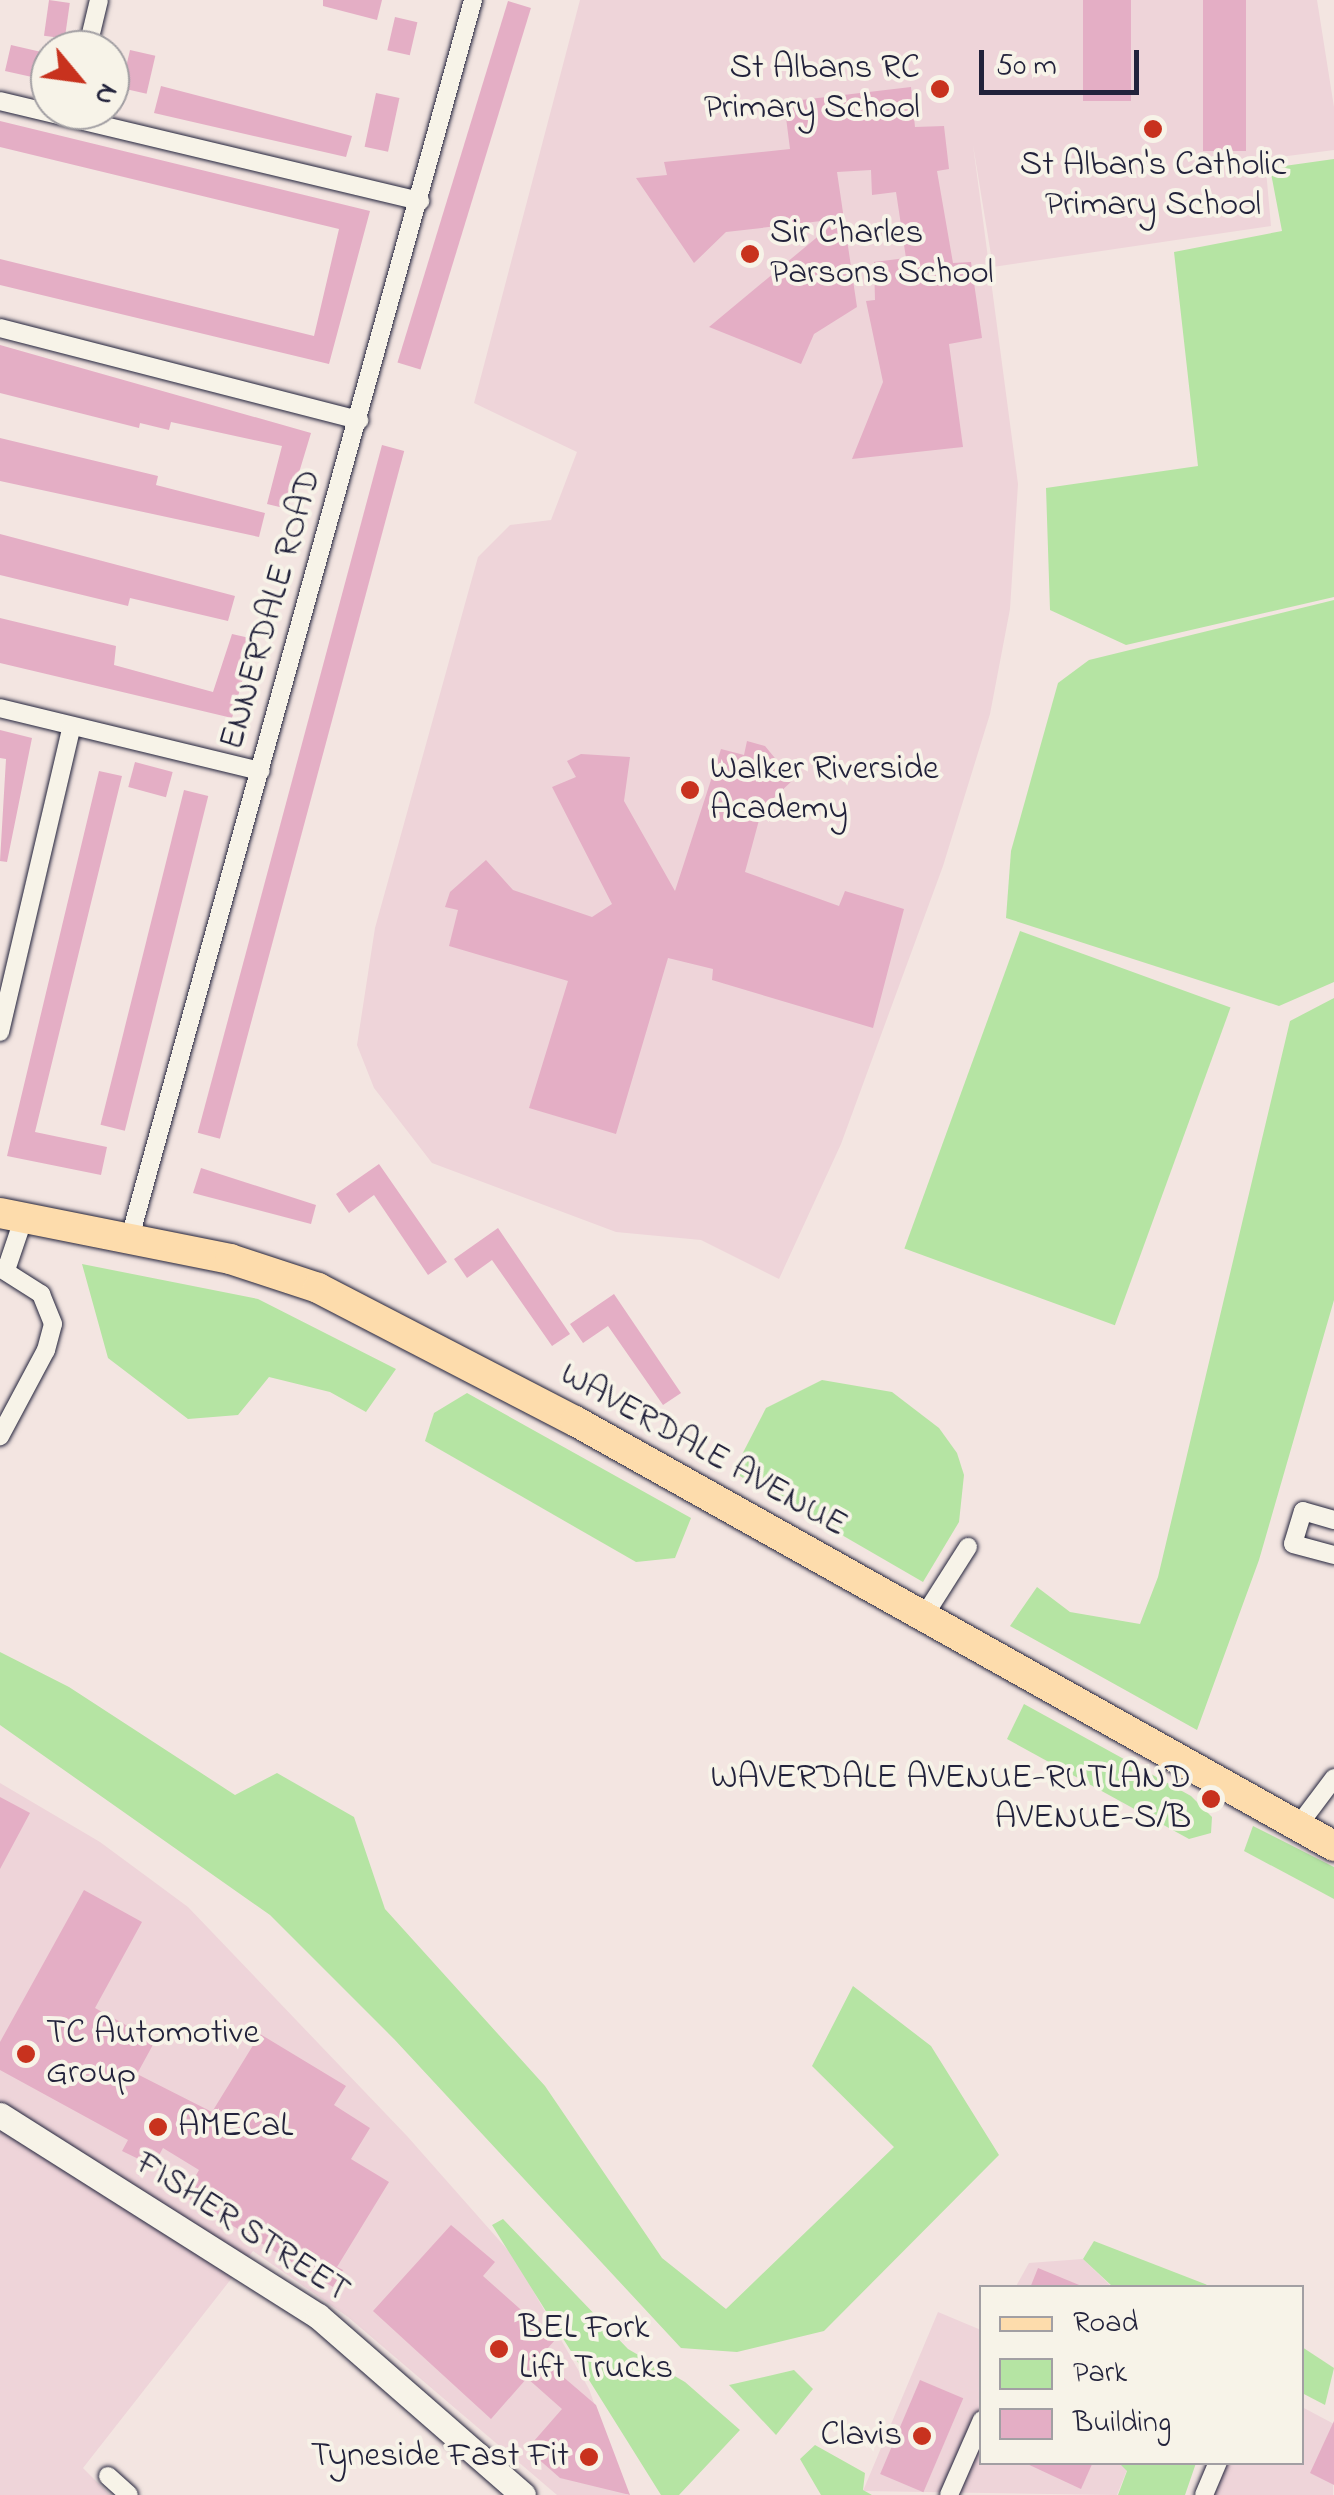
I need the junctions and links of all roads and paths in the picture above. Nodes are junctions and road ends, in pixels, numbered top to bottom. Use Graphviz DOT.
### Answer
graph roads {
  1 [pos="99,0"];
  2 [pos="473,0"];
  3 [pos="92,30"];
  4 [pos="0,102"];
  5 [pos="30,107"];
  6 [pos="130,128"];
  7 [pos="420,201"];
  8 [pos="0,328"];
  9 [pos="359,420"];
  10 [pos="0,708"];
  11 [pos="72,726"];
  12 [pos="260,771"];
  13 [pos="0,1032"];
  14 [pos="12,1215"];
  15 [pos="130,1237"];
  16 [pos="3,1269"];
  17 [pos="0,1436"];
  18 [pos="1334,1520"];
  19 [pos="968,1547"];
  20 [pos="1334,1555"];
  21 [pos="924,1616"];
  22 [pos="1334,1778"];
  23 [pos="1298,1826"];
  24 [pos="1334,1846"];
  25 [pos="0,2115"];
  26 [pos="979,2427"];
  27 [pos="1217,2465"];
  28 [pos="108,2476"];
  29 [pos="129,2495"];
  30 [pos="523,2495"];
  31 [pos="949,2495"];
  32 [pos="1204,2495"];
  1 -- 3 [label="street"];
  2 -- 7 [label="street, ENNERDALE ROAD"];
  4 -- 5 [label="street"];
  6 -- 7 [label="street"];
  7 -- 9 [label="street, ENNERDALE ROAD"];
  8 -- 9 [label="street"];
  9 -- 12 [label="street, ENNERDALE ROAD"];
  10 -- 11 [label="street"];
  11 -- 12 [label="street"];
  11 -- 13 [label="street"];
  12 -- 15 [label="street, ENNERDALE ROAD"];
  14 -- 15 [label="main road, WAVERDALE AVENUE"];
  14 -- 16 [label="street"];
  15 -- 21 [label="main road, WAVERDALE AVENUE"];
  16 -- 17 [label="street"];
  18 -- 20 [label="street"];
  19 -- 21 [label="street"];
  21 -- 23 [label="main road, WAVERDALE AVENUE"];
  22 -- 23 [label="street"];
  23 -- 24 [label="main road, WAVERDALE AVENUE"];
  25 -- 30 [label="street, FISHER STREET"];
  26 -- 31 [label="street"];
  27 -- 32 [label="street"];
  28 -- 29 [label="street"];
}
